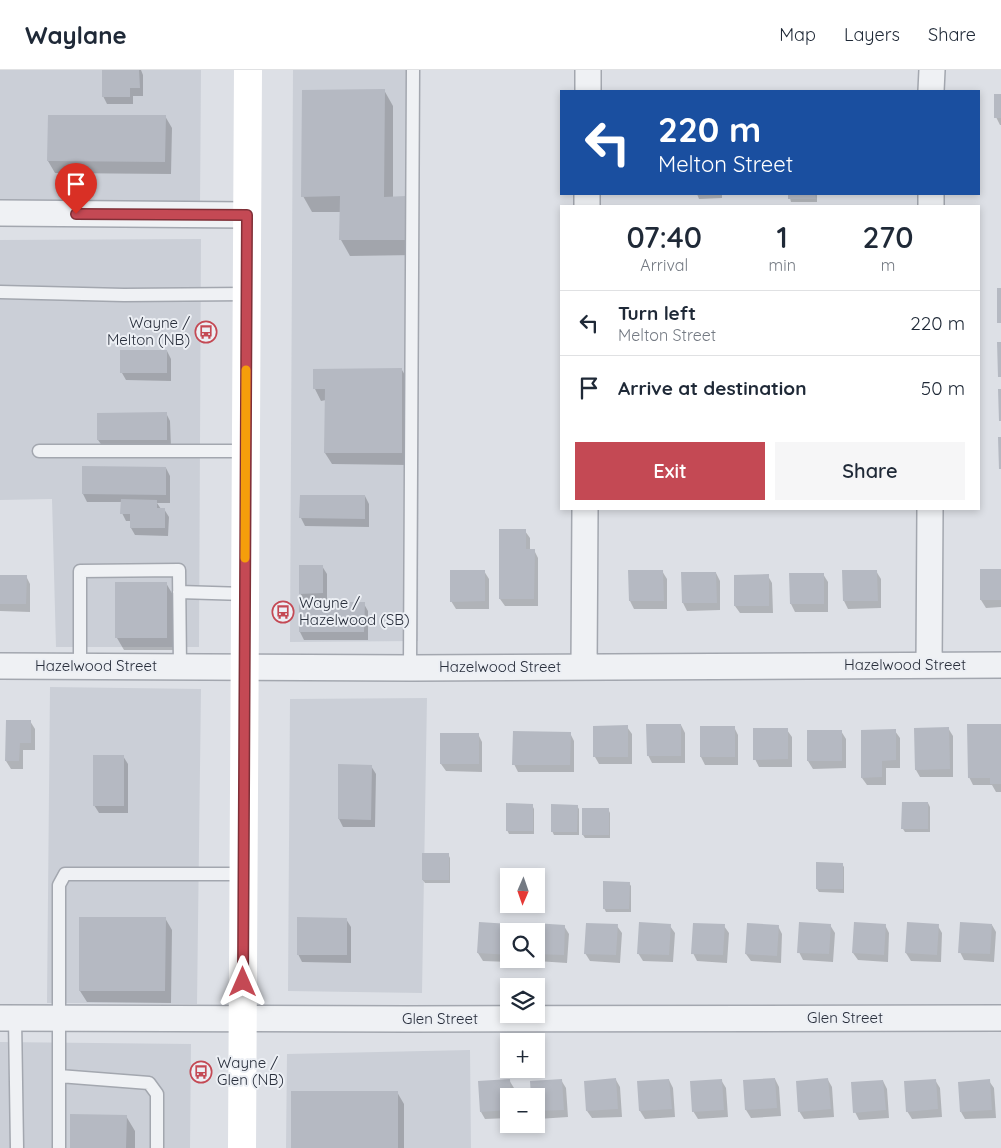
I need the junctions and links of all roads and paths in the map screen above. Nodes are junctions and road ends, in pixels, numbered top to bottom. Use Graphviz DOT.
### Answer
graph roads {
  1 [pos="248,70"];
  2 [pos="413,70"];
  3 [pos="588,70"];
  4 [pos="932,70"];
  5 [pos="588,90"];
  6 [pos="932,90"];
  7 [pos="0,213"];
  8 [pos="247,215"];
  9 [pos="0,292"];
  10 [pos="247,294"];
  11 [pos="39,451"];
  12 [pos="246,451"];
  13 [pos="585,510"];
  14 [pos="930,510"];
  15 [pos="179,592"];
  16 [pos="245,594"];
  17 [pos="929,665"];
  18 [pos="1001,665"];
  19 [pos="0,666"];
  20 [pos="80,666"];
  21 [pos="180,667"];
  22 [pos="245,667"];
  23 [pos="584,667"];
  24 [pos="410,668"];
  25 [pos="244,874"];
  26 [pos="8,1018"];
  27 [pos="59,1018"];
  28 [pos="243,1018"];
  29 [pos="1001,1018"];
  30 [pos="59,1076"];
  31 [pos="17,1148"];
  32 [pos="59,1148"];
  33 [pos="157,1148"];
  34 [pos="242,1148"];
  1 -- 8 [label="main road"];
  2 -- 24 [label="lane"];
  3 -- 5 [label="street"];
  4 -- 6 [label="street"];
  7 -- 8 [label="street"];
  8 -- 10 [label="main road"];
  9 -- 10 [label="lane"];
  10 -- 12 [label="main road"];
  11 -- 12 [label="lane"];
  12 -- 16 [label="main road"];
  13 -- 23 [label="street"];
  14 -- 17 [label="street"];
  15 -- 16 [label="lane"];
  15 -- 20 [label="lane"];
  15 -- 21 [label="lane"];
  16 -- 22 [label="main road"];
  17 -- 18 [label="street, Hazelwood Street"];
  17 -- 23 [label="street, Hazelwood Street"];
  19 -- 20 [label="street, Hazelwood Street"];
  20 -- 21 [label="street, Hazelwood Street"];
  21 -- 22 [label="street, Hazelwood Street"];
  22 -- 24 [label="street, Hazelwood Street"];
  22 -- 25 [label="main road"];
  23 -- 24 [label="street, Hazelwood Street"];
  25 -- 27 [label="lane"];
  25 -- 28 [label="main road"];
  26 -- 27 [label="street, Glen Street"];
  26 -- 31 [label="lane"];
  27 -- 28 [label="street, Glen Street"];
  27 -- 30 [label="lane"];
  28 -- 29 [label="street, Glen Street"];
  28 -- 34 [label="main road"];
  30 -- 32 [label="lane"];
  30 -- 33 [label="lane"];
}
